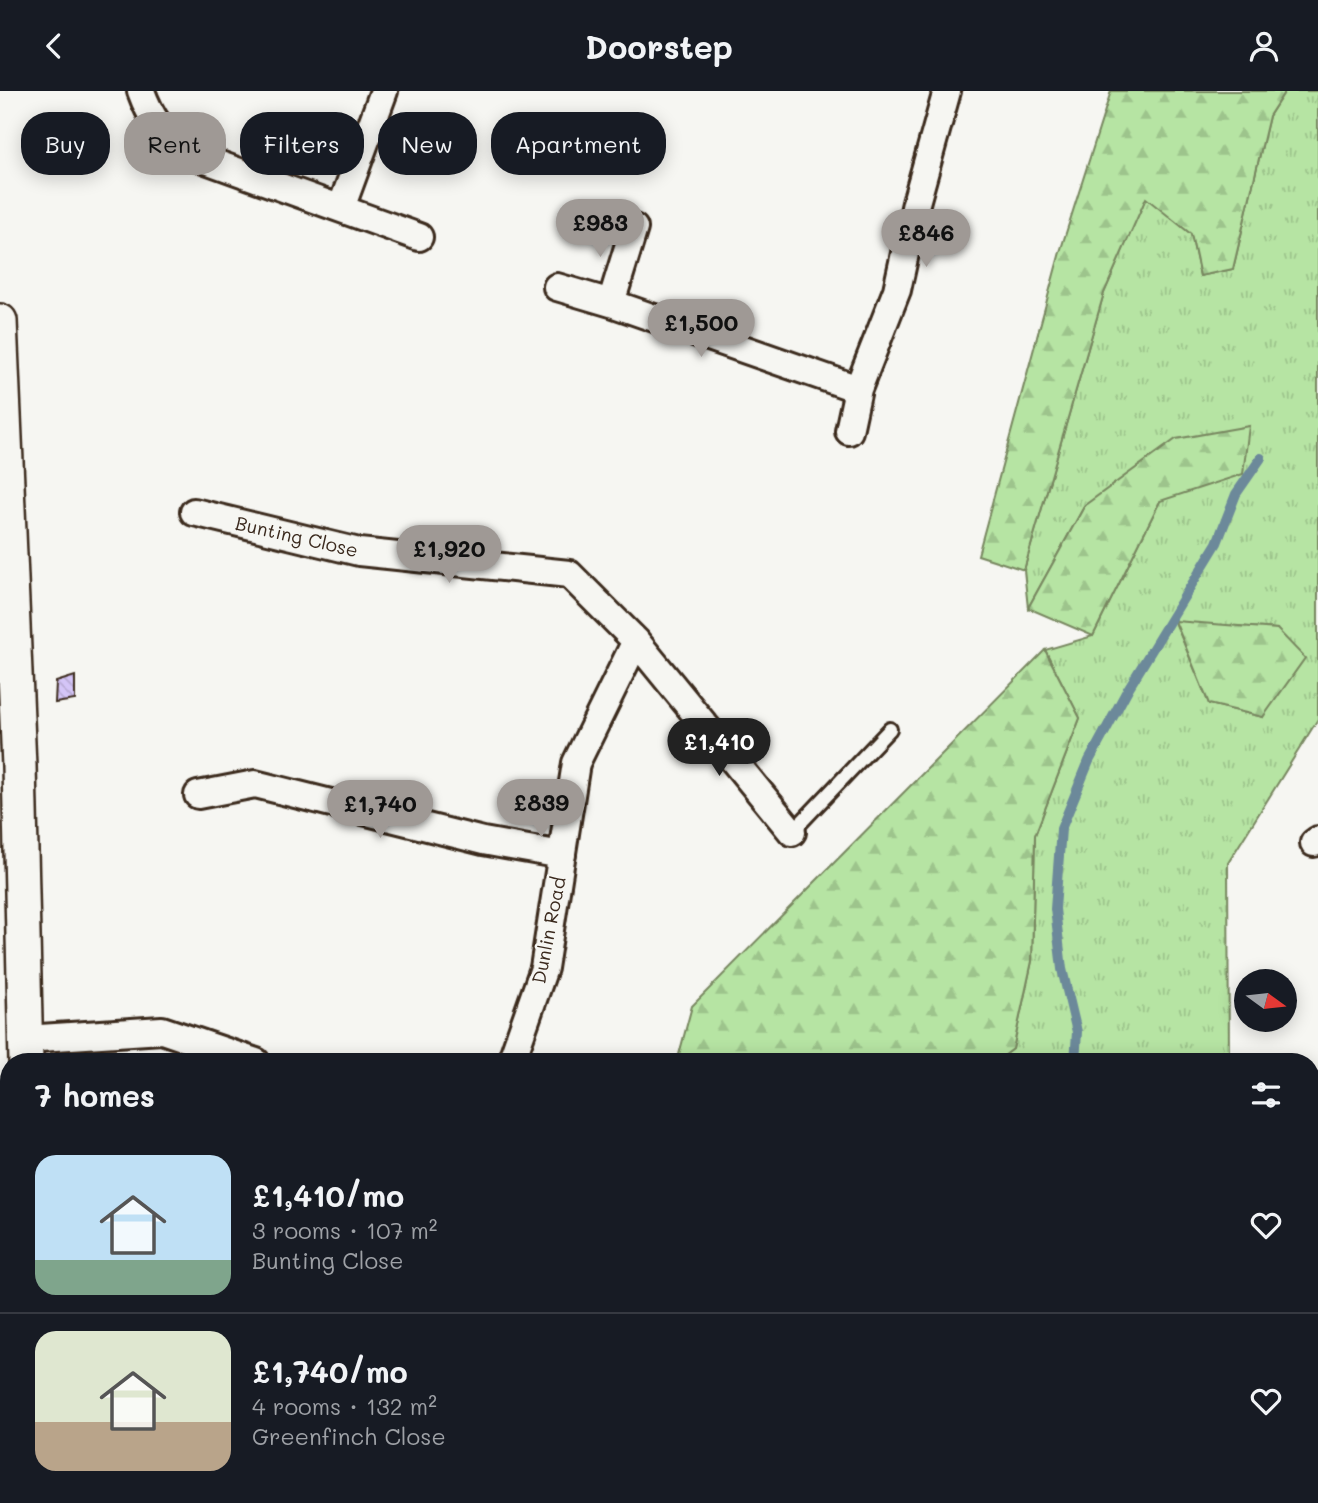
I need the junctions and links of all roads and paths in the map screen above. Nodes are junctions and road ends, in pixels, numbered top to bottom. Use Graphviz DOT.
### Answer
graph roads {
  1 [pos="141,91"];
  2 [pos="384,91"];
  3 [pos="947,91"];
  4 [pos="341,208"];
  5 [pos="634,228"];
  6 [pos="419,237"];
  7 [pos="557,287"];
  8 [pos="611,303"];
  9 [pos="0,321"];
  10 [pos="859,389"];
  11 [pos="849,431"];
  12 [pos="194,512"];
  13 [pos="636,641"];
  14 [pos="890,729"];
  15 [pos="10,765"];
  16 [pos="198,795"];
  17 [pos="792,832"];
  18 [pos="562,855"];
  19 [pos="26,1050"];
  20 [pos="226,1053"];
  21 [pos="514,1053"];
  1 -- 4 [label="street"];
  2 -- 4 [label="street"];
  3 -- 10 [label="street"];
  4 -- 6 [label="street"];
  5 -- 8 [label="street"];
  7 -- 8 [label="street"];
  8 -- 10 [label="street"];
  9 -- 15 [label="street"];
  10 -- 11 [label="street"];
  12 -- 13 [label="street, Bunting Close"];
  13 -- 17 [label="street, Bunting Close"];
  13 -- 18 [label="street, Dunlin Road"];
  14 -- 17 [label="lane"];
  15 -- 19 [label="street"];
  16 -- 18 [label="street"];
  18 -- 21 [label="street, Dunlin Road"];
  19 -- 20 [label="street"];
}
